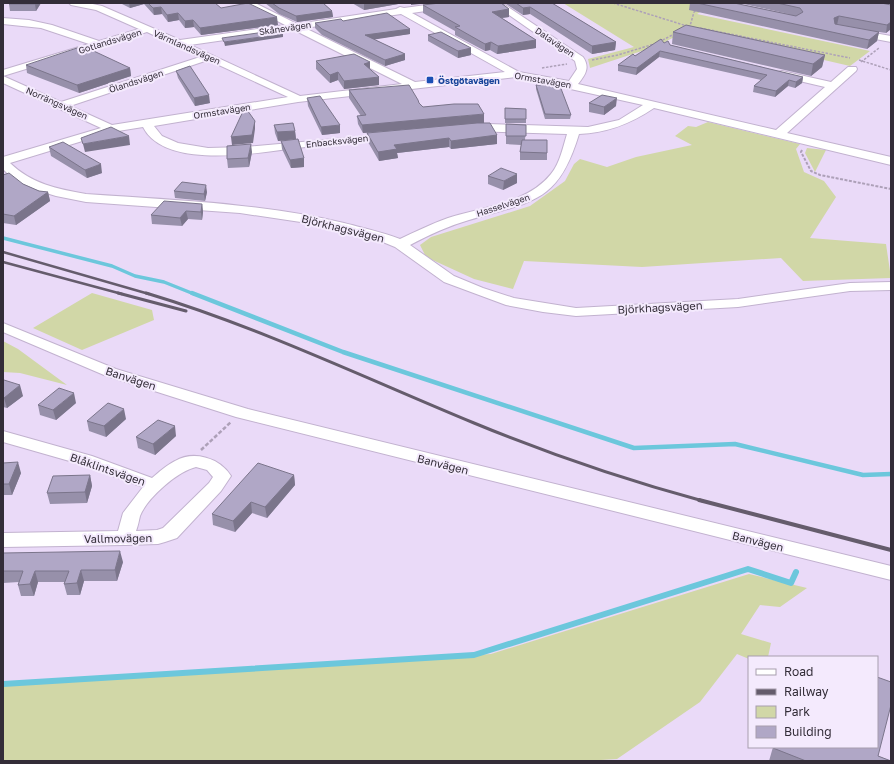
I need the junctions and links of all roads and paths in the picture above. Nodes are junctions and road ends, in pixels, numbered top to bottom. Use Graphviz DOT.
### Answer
graph roads {
  1 [pos="67,3"];
  2 [pos="74,3"];
  3 [pos="248,3"];
  4 [pos="388,3"];
  5 [pos="460,3"];
  6 [pos="613,3"];
  7 [pos="505,8"];
  8 [pos="700,9"];
  9 [pos="403,11"];
  10 [pos="3,21"];
  11 [pos="690,26"];
  12 [pos="293,27"];
  13 [pos="148,29"];
  14 [pos="683,30"];
  15 [pos="844,30"];
  16 [pos="677,33"];
  17 [pos="891,39"];
  18 [pos="181,43"];
  19 [pos="657,43"];
  20 [pos="99,44"];
  21 [pos="662,44"];
  22 [pos="879,48"];
  23 [pos="209,57"];
  24 [pos="862,61"];
  25 [pos="582,62"];
  26 [pos="852,69"];
  27 [pos="891,70"];
  28 [pos="772,71"];
  29 [pos="3,73"];
  30 [pos="514,73"];
  31 [pos="3,79"];
  32 [pos="412,85"];
  33 [pos="571,85"];
  34 [pos="833,86"];
  35 [pos="298,99"];
  36 [pos="63,105"];
  37 [pos="651,105"];
  38 [pos="148,123"];
  39 [pos="111,128"];
  40 [pos="462,128"];
  41 [pos="574,130"];
  42 [pos="402,134"];
  43 [pos="778,135"];
  44 [pos="809,142"];
  45 [pos="891,161"];
  46 [pos="3,162"];
  47 [pos="891,189"];
  48 [pos="400,244"];
  49 [pos="891,286"];
  50 [pos="3,327"];
  51 [pos="242,412"];
  52 [pos="3,436"];
  53 [pos="182,464"];
  54 [pos="154,485"];
  55 [pos="126,538"];
  56 [pos="3,540"];
  57 [pos="891,573"];
  1 -- 2 [label="street, Värmlandsvägen"];
  2 -- 13 [label="street, Värmlandsvägen"];
  3 -- 12 [label="street"];
  4 -- 9 [label="street"];
  5 -- 9 [label="street, Skånevägen"];
  6 -- 11 [label="path"];
  7 -- 25 [label="street, Dalavägen"];
  8 -- 11 [label="path"];
  9 -- 12 [label="street, Skånevägen"];
  9 -- 30 [label="street"];
  10 -- 20 [label="street"];
  11 -- 14 [label="path"];
  11 -- 24 [label="path"];
  12 -- 18 [label="street, Skånevägen"];
  12 -- 32 [label="street"];
  13 -- 18 [label="street, Värmlandsvägen"];
  13 -- 20 [label="street, Gotlandsvägen"];
  15 -- 17 [label="street"];
  16 -- 19 [label="path"];
  18 -- 23 [label="street, Värmlandsvägen"];
  19 -- 21 [label="path"];
  19 -- 25 [label="path"];
  20 -- 29 [label="street, Gotlandsvägen"];
  22 -- 24 [label="path"];
  23 -- 35 [label="street, Värmlandsvägen"];
  23 -- 36 [label="street, Ölandsvägen"];
  24 -- 26 [label="path"];
  24 -- 27 [label="path"];
  25 -- 30 [label="path"];
  25 -- 33 [label="street, Dalavägen"];
  26 -- 34 [label="street"];
  28 -- 34 [label="street"];
  30 -- 32 [label="street, Ormstavägen"];
  30 -- 33 [label="street, Ormstavägen"];
  31 -- 36 [label="street, Norrängsvägen"];
  32 -- 35 [label="street, Ormstavägen"];
  33 -- 37 [label="street, Ormstavägen"];
  34 -- 43 [label="street"];
  35 -- 38 [label="street, Ormstavägen"];
  36 -- 39 [label="street, Norrängsvägen"];
  37 -- 41 [label="street"];
  37 -- 43 [label="street, Ormstavägen"];
  38 -- 39 [label="street, Ormstavägen"];
  38 -- 42 [label="street, Enbacksvägen"];
  39 -- 46 [label="street, Ormstavägen"];
  40 -- 41 [label="street"];
  41 -- 48 [label="street, Hasselvägen"];
  43 -- 44 [label="street, Ormstavägen"];
  44 -- 45 [label="street, Ormstavägen"];
  44 -- 47 [label="path"];
  46 -- 48 [label="street, Björkhagsvägen"];
  48 -- 49 [label="street, Björkhagsvägen"];
  50 -- 51 [label="street, Banvägen"];
  51 -- 53 [label="path"];
  51 -- 57 [label="street, Banvägen"];
  52 -- 54 [label="street, Blåklintsvägen"];
  53 -- 54 [label="street"];
  53 -- 55 [label="street, Vallmovägen"];
  54 -- 55 [label="street, Blåklintsvägen"];
  55 -- 56 [label="street, Vallmovägen"];
}
